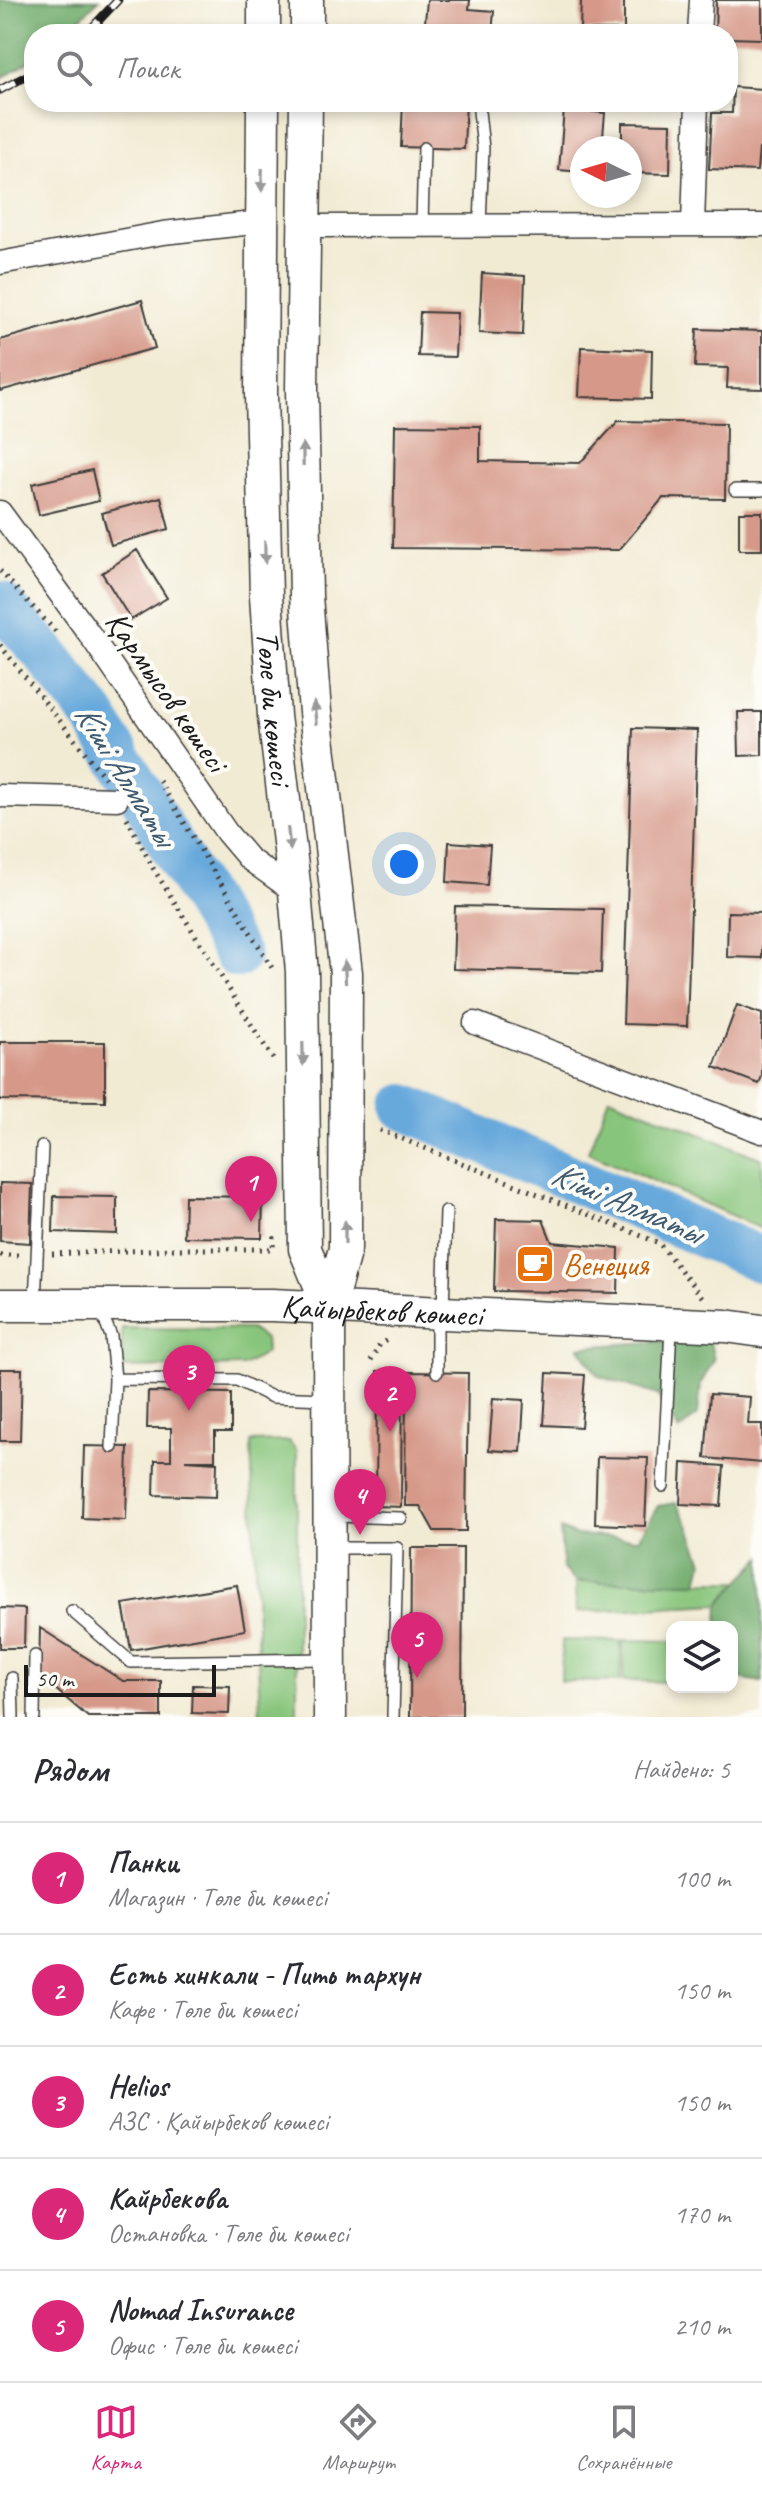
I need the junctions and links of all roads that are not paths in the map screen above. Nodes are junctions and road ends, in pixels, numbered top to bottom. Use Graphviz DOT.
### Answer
graph roads {
  1 [pos="264,0"];
  2 [pos="307,0"];
  3 [pos="701,0"];
  4 [pos="264,24"];
  5 [pos="307,24"];
  6 [pos="700,24"];
  7 [pos="263,112"];
  8 [pos="306,112"];
  9 [pos="479,112"];
  10 [pos="697,112"];
  11 [pos="424,148"];
  12 [pos="262,222"];
  13 [pos="422,224"];
  14 [pos="480,225"];
  15 [pos="693,225"];
  16 [pos="762,225"];
  17 [pos="306,226"];
  18 [pos="0,263"];
  19 [pos="735,490"];
  20 [pos="762,490"];
  21 [pos="0,512"];
  22 [pos="0,796"];
  23 [pos="117,799"];
  24 [pos="295,892"];
  25 [pos="475,1023"];
  26 [pos="762,1132"];
  27 [pos="42,1147"];
  28 [pos="446,1212"];
  29 [pos="35,1304"];
  30 [pos="98,1304"];
  31 [pos="0,1305"];
  32 [pos="329,1307"];
  33 [pos="440,1312"];
  34 [pos="671,1323"];
  35 [pos="762,1331"];
  36 [pos="437,1372"];
  37 [pos="115,1379"];
  38 [pos="328,1399"];
  39 [pos="112,1447"];
  40 [pos="663,1486"];
  41 [pos="329,1515"];
  42 [pos="401,1518"];
  43 [pos="329,1548"];
  44 [pos="72,1611"];
  45 [pos="35,1656"];
  46 [pos="330,1659"];
  47 [pos="12,1678"];
  48 [pos="13,1717"];
  49 [pos="34,1717"];
  50 [pos="330,1717"];
  51 [pos="393,1717"];
  1 -- 4 [label="main road"];
  2 -- 5 [label="main road"];
  3 -- 6 [label="street"];
  7 -- 12 [label="main road, Төле би көшесі, one-way"];
  8 -- 17 [label="main road, Төле би көшесі"];
  9 -- 14 [label="lane"];
  10 -- 15 [label="street"];
  11 -- 13 [label="lane"];
  12 -- 18 [label="street"];
  12 -- 24 [label="main road, Төле би көшесі, one-way"];
  13 -- 14 [label="street"];
  13 -- 17 [label="street"];
  14 -- 15 [label="street"];
  15 -- 16 [label="street"];
  32 -- 17 [label="main road, Төле би көшесі, one-way"];
  19 -- 20 [label="lane"];
  21 -- 24 [label="street, Қармысов көшесі"];
  22 -- 23 [label="street"];
  24 -- 32 [label="main road, Төле би көшесі, one-way"];
  25 -- 26 [label="street"];
  27 -- 29 [label="lane"];
  28 -- 33 [label="lane"];
  29 -- 30 [label="main road, Қайырбеков көшесі"];
  29 -- 31 [label="main road, Қайырбеков көшесі"];
  30 -- 32 [label="main road, Қайырбеков көшесі"];
  30 -- 37 [label="lane"];
  32 -- 33 [label="main road, Қайырбеков көшесі"];
  32 -- 38 [label="main road, Төле би көшесі"];
  33 -- 34 [label="main road, Қайырбеков көшесі"];
  33 -- 36 [label="lane"];
  34 -- 35 [label="main road, Қайырбеков көшесі"];
  34 -- 40 [label="lane"];
  37 -- 38 [label="lane"];
  37 -- 39 [label="lane"];
  38 -- 41 [label="main road, Төле би көшесі"];
  41 -- 42 [label="lane"];
  41 -- 43 [label="main road, Төле би көшесі"];
  43 -- 46 [label="main road, Төле би көшесі"];
  43 -- 51 [label="lane"];
  44 -- 46 [label="lane"];
  45 -- 49 [label="lane"];
  46 -- 50 [label="main road, Төле би көшесі"];
  47 -- 48 [label="lane"];
}
